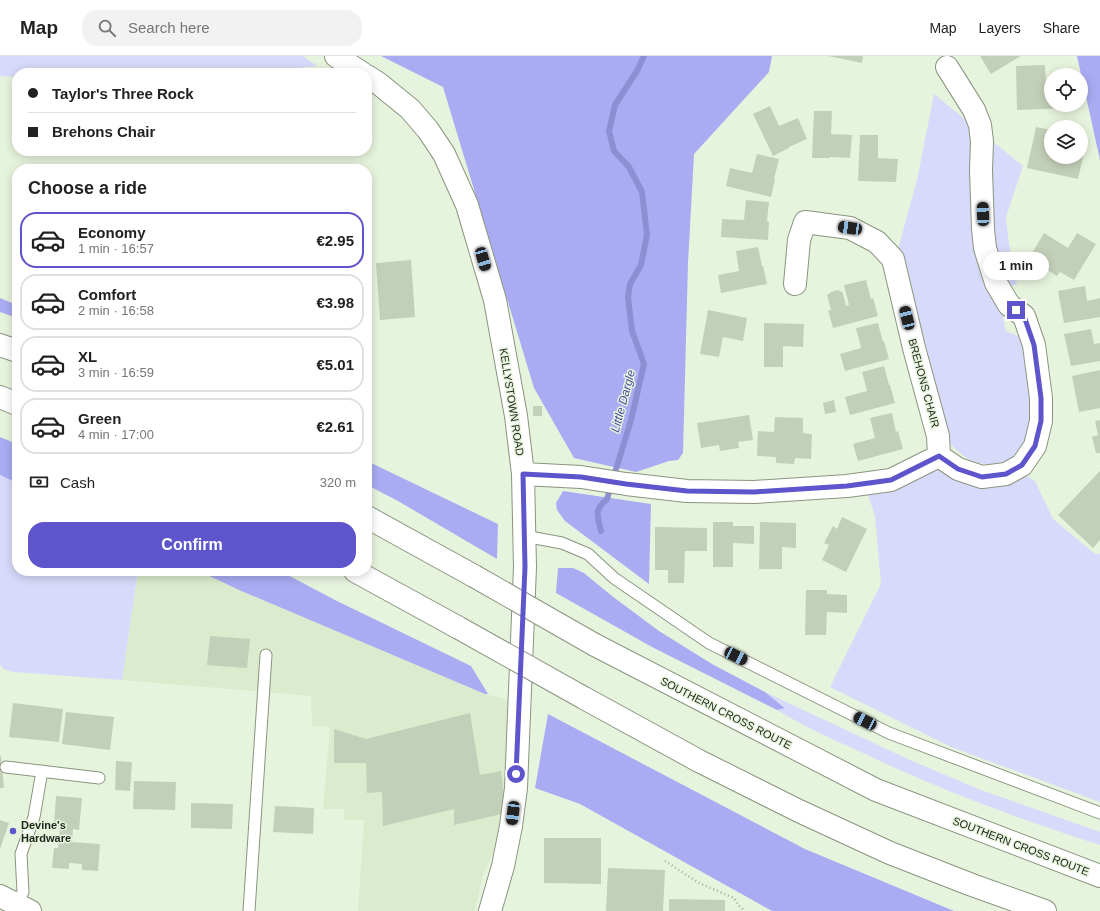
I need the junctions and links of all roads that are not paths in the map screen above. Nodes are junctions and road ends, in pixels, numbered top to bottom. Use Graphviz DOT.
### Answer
graph roads {
  1 [pos="336,56"];
  2 [pos="947,67"];
  3 [pos="354,68"];
  4 [pos="372,79"];
  5 [pos="795,284"];
  6 [pos="0,345"];
  7 [pos="12,349"];
  8 [pos="0,397"];
  9 [pos="12,402"];
  10 [pos="939,456"];
  11 [pos="523,474"];
  12 [pos="372,520"];
  13 [pos="524,536"];
  14 [pos="364,576"];
  15 [pos="266,655"];
  16 [pos="6,767"];
  17 [pos="42,771"];
  18 [pos="100,778"];
  19 [pos="1100,813"];
  20 [pos="1100,876"];
  21 [pos="15,904"];
  22 [pos="249,911"];
  23 [pos="490,911"];
  24 [pos="1045,911"];
  1 -- 3 [label="main road"];
  2 -- 10 [label="main road"];
  4 -- 11 [label="main road, KELLYSTOWN ROAD"];
  5 -- 10 [label="main road, BREHONS CHAIR"];
  6 -- 7 [label="main road"];
  8 -- 9 [label="main road"];
  10 -- 11 [label="main road"];
  11 -- 13 [label="main road, KELLYSTOWN ROAD"];
  12 -- 20 [label="main road, SOUTHERN CROSS ROUTE, bridge"];
  13 -- 19 [label="lane"];
  13 -- 23 [label="main road, KELLYSTOWN ROAD"];
  14 -- 24 [label="main road, bridge"];
  15 -- 22 [label="lane"];
  16 -- 17 [label="lane"];
  17 -- 18 [label="lane"];
  17 -- 21 [label="lane"];
}
